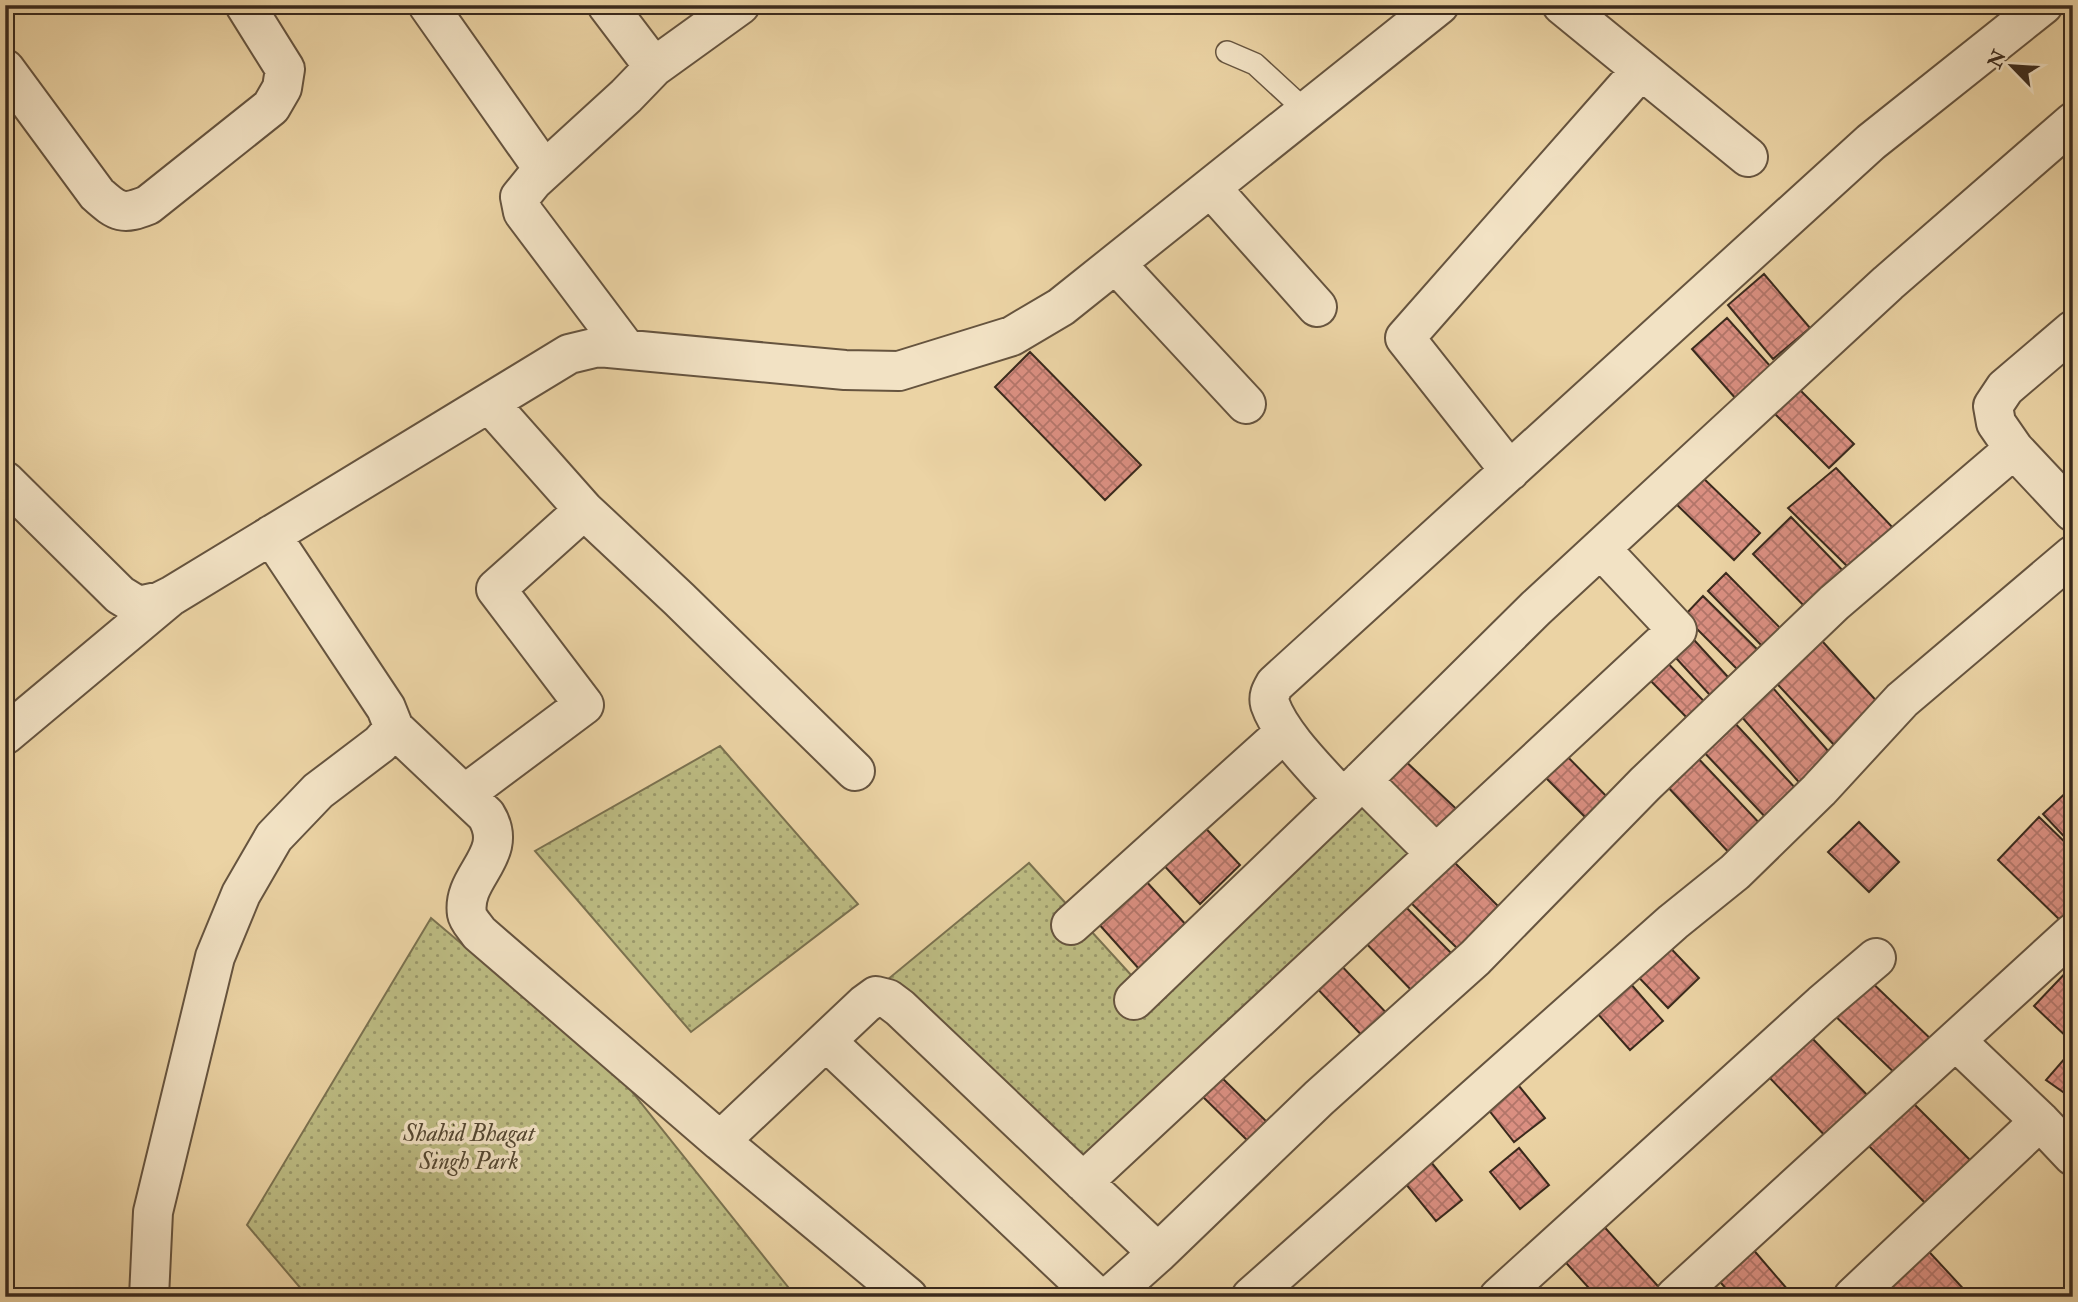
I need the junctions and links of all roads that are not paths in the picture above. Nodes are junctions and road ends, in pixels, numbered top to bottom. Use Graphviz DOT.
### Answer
graph roads {
  1 [pos="245,5"];
  2 [pos="428,5"];
  3 [pos="607,5"];
  4 [pos="740,5"];
  5 [pos="1439,5"];
  6 [pos="1562,5"];
  7 [pos="2043,5"];
  8 [pos="1227,52"];
  9 [pos="654,67"];
  10 [pos="5,69"];
  11 [pos="1641,70"];
  12 [pos="1306,111"];
  13 [pos="2073,122"];
  14 [pos="1748,157"];
  15 [pos="544,170"];
  16 [pos="1211,188"];
  17 [pos="1116,264"];
  18 [pos="1317,306"];
  19 [pos="2073,330"];
  20 [pos="625,349"];
  21 [pos="489,403"];
  22 [pos="1246,404"];
  23 [pos="2014,449"];
  24 [pos="1510,471"];
  25 [pos="5,481"];
  26 [pos="584,510"];
  27 [pos="2073,512"];
  28 [pos="271,536"];
  29 [pos="1601,550"];
  30 [pos="2073,555"];
  31 [pos="173,595"];
  32 [pos="394,728"];
  33 [pos="1285,732"];
  34 [pos="5,735"];
  35 [pos="855,771"];
  36 [pos="1352,790"];
  37 [pos="465,794"];
  38 [pos="1436,855"];
  39 [pos="1071,925"];
  40 [pos="2073,933"];
  41 [pos="1876,958"];
  42 [pos="1134,1000"];
  43 [pos="826,1041"];
  44 [pos="1956,1041"];
  45 [pos="2040,1121"];
  46 [pos="720,1141"];
  47 [pos="2073,1156"];
  48 [pos="1083,1182"];
  49 [pos="1158,1253"];
  50 [pos="149,1297"];
  51 [pos="908,1297"];
  52 [pos="1097,1297"];
  53 [pos="1109,1297"];
  54 [pos="1251,1297"];
  55 [pos="1499,1297"];
  56 [pos="1675,1297"];
  57 [pos="1853,1297"];
  1 -- 10 [label="street"];
  2 -- 15 [label="street"];
  3 -- 9 [label="street"];
  4 -- 9 [label="street"];
  5 -- 12 [label="street"];
  6 -- 11 [label="street"];
  7 -- 24 [label="street"];
  8 -- 12 [label="lane"];
  9 -- 15 [label="street"];
  11 -- 14 [label="street"];
  11 -- 24 [label="street"];
  12 -- 16 [label="street"];
  13 -- 29 [label="street"];
  15 -- 20 [label="street"];
  16 -- 17 [label="street"];
  16 -- 18 [label="street"];
  17 -- 20 [label="street"];
  17 -- 22 [label="street"];
  19 -- 23 [label="street"];
  20 -- 21 [label="street"];
  21 -- 26 [label="street"];
  21 -- 28 [label="street"];
  23 -- 27 [label="street"];
  23 -- 49 [label="street"];
  24 -- 33 [label="street"];
  25 -- 31 [label="street"];
  26 -- 35 [label="street"];
  26 -- 37 [label="street"];
  28 -- 31 [label="street"];
  28 -- 32 [label="street"];
  29 -- 36 [label="street"];
  29 -- 38 [label="street"];
  30 -- 54 [label="street"];
  31 -- 34 [label="street"];
  32 -- 37 [label="street"];
  32 -- 50 [label="street"];
  33 -- 36 [label="street"];
  33 -- 39 [label="street"];
  36 -- 38 [label="street"];
  36 -- 42 [label="street"];
  37 -- 46 [label="street"];
  38 -- 48 [label="street"];
  40 -- 44 [label="street"];
  41 -- 55 [label="street"];
  43 -- 46 [label="street"];
  43 -- 48 [label="street"];
  43 -- 52 [label="street"];
  44 -- 45 [label="street"];
  44 -- 56 [label="street"];
  45 -- 47 [label="street"];
  45 -- 57 [label="street"];
  46 -- 51 [label="street"];
  48 -- 49 [label="street"];
  49 -- 53 [label="street"];
}
